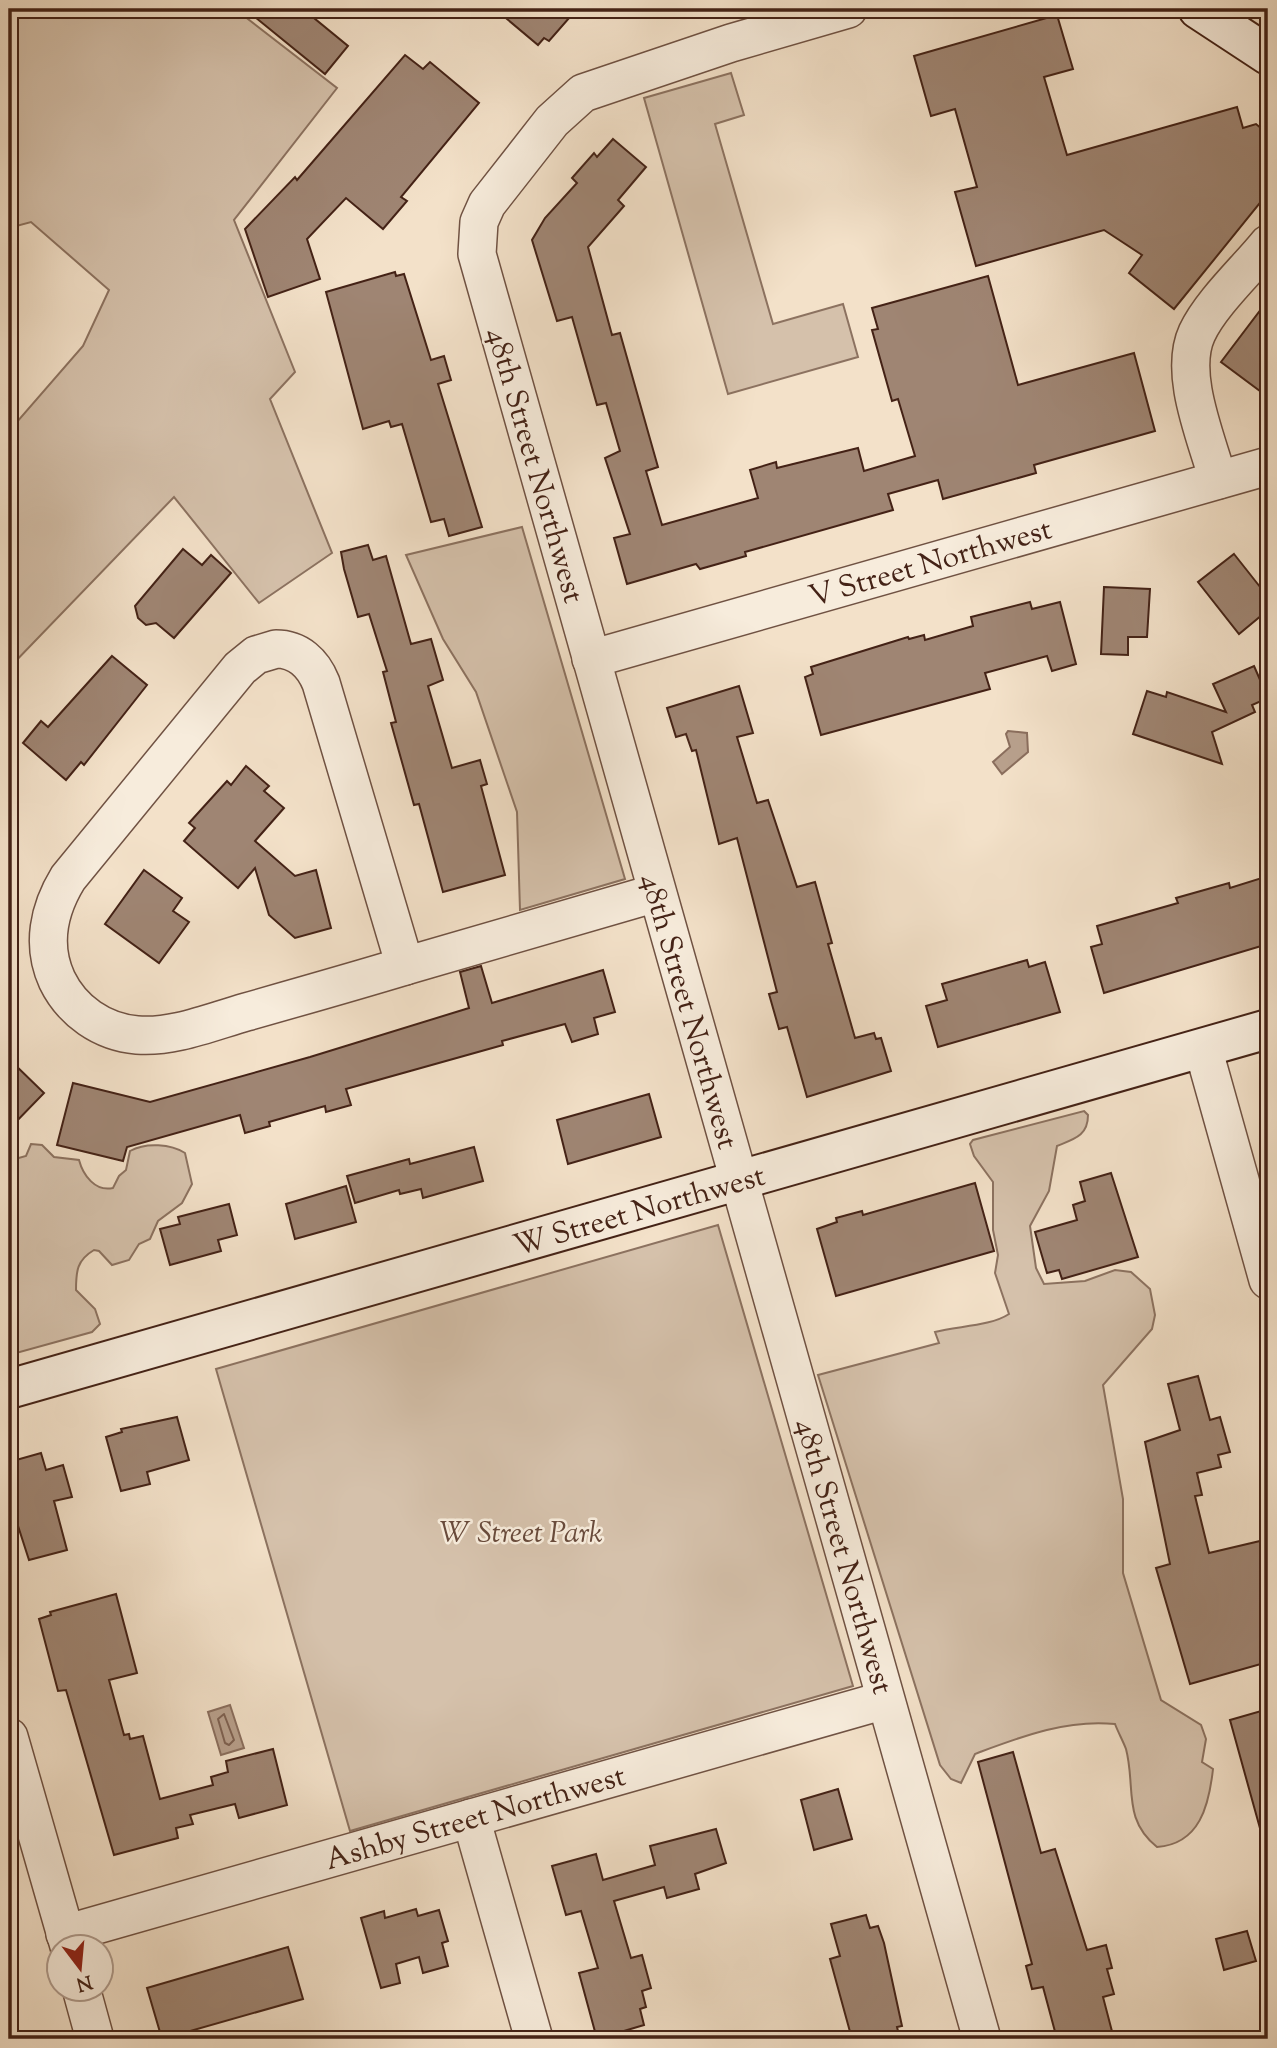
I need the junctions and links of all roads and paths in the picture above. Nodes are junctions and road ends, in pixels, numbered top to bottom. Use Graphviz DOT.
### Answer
graph roads {
  1 [pos="848,9"];
  2 [pos="1198,9"];
  3 [pos="1268,55"];
  4 [pos="1268,244"];
  5 [pos="1268,466"];
  6 [pos="1218,480"];
  7 [pos="591,659"];
  8 [pos="656,893"];
  9 [pos="405,966"];
  10 [pos="1268,1029"];
  11 [pos="1203,1048"];
  12 [pos="738,1182"];
  13 [pos="1268,1280"];
  14 [pos="9,1389"];
  15 [pos="885,1700"];
  16 [pos="9,1737"];
  17 [pos="471,1818"];
  18 [pos="65,1932"];
  19 [pos="93,1932"];
  20 [pos="85,2002"];
  21 [pos="95,2039"];
  22 [pos="534,2039"];
  23 [pos="982,2039"];
  1 -- 7 [label="street, 48th Street Northwest"];
  2 -- 3 [label="street"];
  4 -- 6 [label="street"];
  5 -- 6 [label="street, V Street Northwest"];
  6 -- 7 [label="street, V Street Northwest"];
  7 -- 8 [label="street, 48th Street Northwest"];
  8 -- 9 [label="street"];
  8 -- 12 [label="street, 48th Street Northwest"];
  9 -- 9 [label="street"];
  10 -- 11 [label="street, W Street Northwest"];
  11 -- 12 [label="street, W Street Northwest"];
  11 -- 13 [label="street"];
  12 -- 14 [label="street, W Street Northwest"];
  12 -- 15 [label="street, 48th Street Northwest"];
  15 -- 17 [label="street, Ashby Street Northwest"];
  15 -- 23 [label="street, 48th Street Northwest"];
  16 -- 18 [label="street"];
  17 -- 19 [label="street, Ashby Street Northwest"];
  17 -- 22 [label="street"];
  20 -- 21 [label="street"];
}
